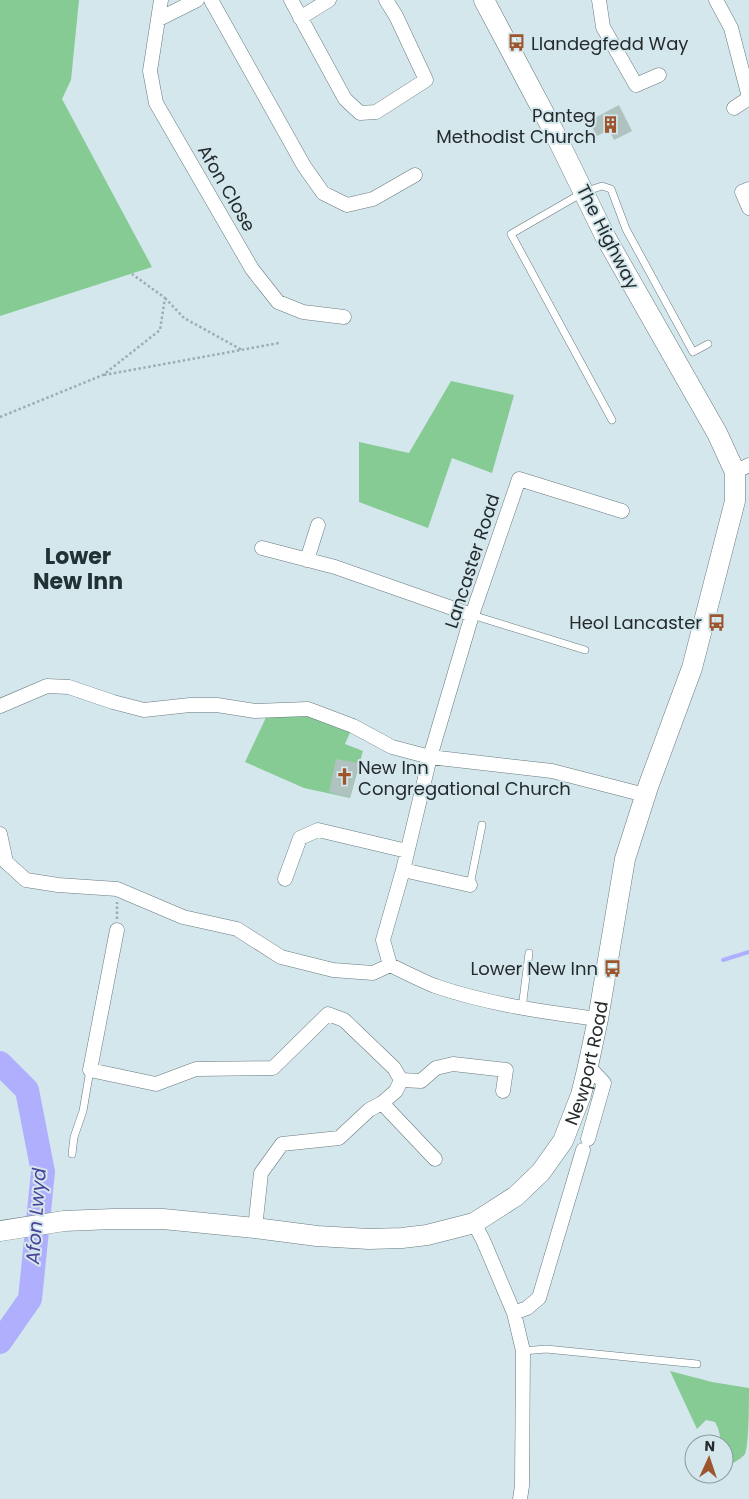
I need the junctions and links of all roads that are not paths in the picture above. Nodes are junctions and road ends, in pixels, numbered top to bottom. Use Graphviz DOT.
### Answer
graph roads {
  1 [pos="161,0"];
  2 [pos="197,0"];
  3 [pos="211,0"];
  4 [pos="291,0"];
  5 [pos="329,0"];
  6 [pos="386,0"];
  7 [pos="599,0"];
  8 [pos="716,0"];
  9 [pos="487,1"];
  10 [pos="300,18"];
  11 [pos="159,19"];
  12 [pos="658,75"];
  13 [pos="749,98"];
  14 [pos="734,108"];
  15 [pos="415,175"];
  16 [pos="749,189"];
  17 [pos="584,192"];
  18 [pos="749,208"];
  19 [pos="344,318"];
  20 [pos="708,344"];
  21 [pos="612,420"];
  22 [pos="742,468"];
  23 [pos="622,511"];
  24 [pos="318,525"];
  25 [pos="262,548"];
  26 [pos="307,560"];
  27 [pos="472,615"];
  28 [pos="585,650"];
  29 [pos="0,706"];
  30 [pos="430,757"];
  31 [pos="645,795"];
  32 [pos="482,825"];
  33 [pos="0,834"];
  34 [pos="407,851"];
  35 [pos="402,870"];
  36 [pos="285,879"];
  37 [pos="470,885"];
  38 [pos="117,930"];
  39 [pos="530,953"];
  40 [pos="390,965"];
  41 [pos="522,1008"];
  42 [pos="598,1019"];
  43 [pos="588,1066"];
  44 [pos="90,1070"];
  45 [pos="401,1080"];
  46 [pos="503,1091"];
  47 [pos="382,1103"];
  48 [pos="72,1154"];
  49 [pos="435,1160"];
  50 [pos="474,1223"];
  51 [pos="255,1228"];
  52 [pos="0,1231"];
  53 [pos="514,1313"];
  54 [pos="523,1351"];
  55 [pos="697,1364"];
  56 [pos="520,1499"];
  1 -- 11 [label="street, Afon Close"];
  2 -- 11 [label="street"];
  3 -- 15 [label="street"];
  4 -- 10 [label="street"];
  5 -- 10 [label="street"];
  6 -- 10 [label="street"];
  7 -- 12 [label="street"];
  8 -- 13 [label="street"];
  9 -- 17 [label="street, The Highway"];
  11 -- 19 [label="street, Afon Close"];
  13 -- 14 [label="street"];
  16 -- 18 [label="street"];
  17 -- 20 [label="lane"];
  17 -- 21 [label="lane"];
  17 -- 22 [label="street, The Highway"];
  22 -- 31 [label="street, Newport Road"];
  23 -- 27 [label="street, Lancaster Road"];
  24 -- 26 [label="street"];
  25 -- 26 [label="street"];
  26 -- 27 [label="street"];
  27 -- 28 [label="lane"];
  27 -- 30 [label="street, Lancaster Road"];
  29 -- 30 [label="street"];
  30 -- 31 [label="street"];
  30 -- 34 [label="street, Lancaster Road"];
  31 -- 42 [label="street, Newport Road"];
  32 -- 37 [label="lane"];
  33 -- 40 [label="street"];
  34 -- 35 [label="street, Lancaster Road"];
  34 -- 36 [label="street"];
  35 -- 37 [label="street"];
  35 -- 40 [label="street, Lancaster Road"];
  38 -- 44 [label="street"];
  39 -- 41 [label="lane"];
  40 -- 41 [label="street"];
  41 -- 42 [label="street"];
  42 -- 43 [label="street, Newport Road"];
  43 -- 50 [label="street, Newport Road"];
  43 -- 53 [label="street"];
  44 -- 45 [label="street"];
  44 -- 48 [label="lane"];
  45 -- 46 [label="street"];
  45 -- 47 [label="street"];
  47 -- 49 [label="street"];
  47 -- 51 [label="street"];
  50 -- 51 [label="street, Newport Road"];
  50 -- 53 [label="street"];
  51 -- 52 [label="street, Newport Road"];
  53 -- 54 [label="street"];
  54 -- 55 [label="lane"];
  54 -- 56 [label="street"];
}
